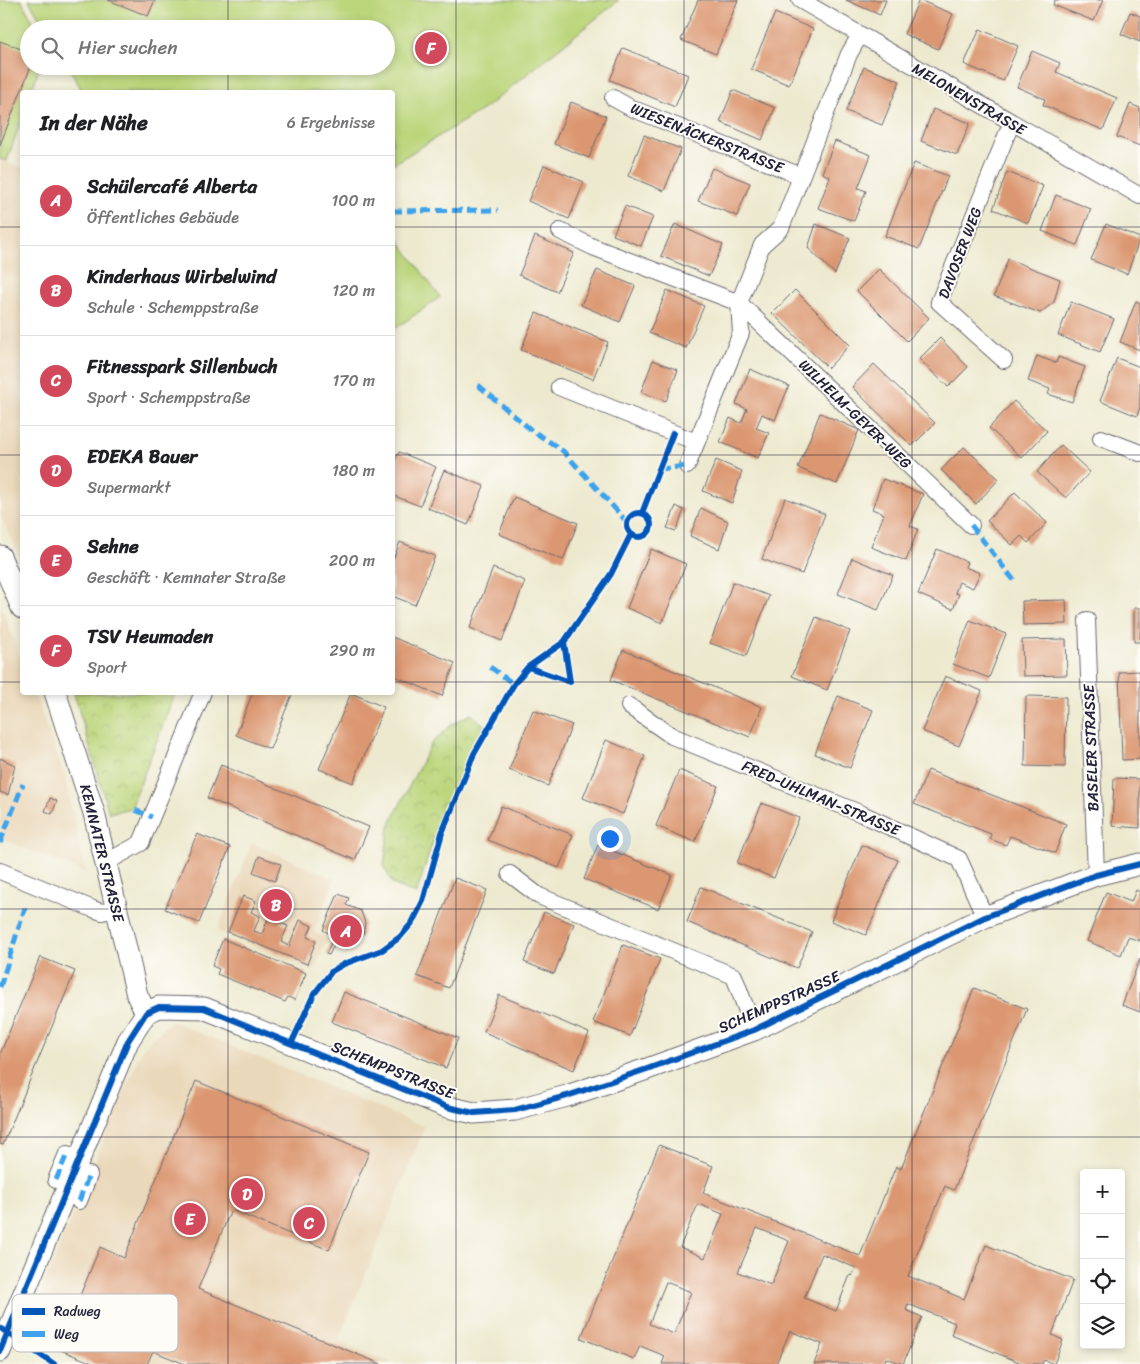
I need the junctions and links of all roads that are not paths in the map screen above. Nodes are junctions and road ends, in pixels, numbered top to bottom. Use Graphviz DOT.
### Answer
graph roads {
  1 [pos="800,0"];
  2 [pos="860,35"];
  3 [pos="613,98"];
  4 [pos="1011,124"];
  5 [pos="801,176"];
  6 [pos="1140,196"];
  7 [pos="560,231"];
  8 [pos="740,303"];
  9 [pos="1004,360"];
  10 [pos="559,387"];
  11 [pos="1101,438"];
  12 [pos="696,442"];
  13 [pos="1140,453"];
  14 [pos="687,466"];
  15 [pos="971,525"];
  16 [pos="0,556"];
  17 [pos="20,603"];
  18 [pos="1087,620"];
  19 [pos="57,695"];
  20 [pos="202,695"];
  21 [pos="629,706"];
  22 [pos="105,863"];
  23 [pos="1140,864"];
  24 [pos="0,871"];
  25 [pos="510,874"];
  26 [pos="1096,875"];
  27 [pos="116,909"];
  28 [pos="985,917"];
  29 [pos="146,1013"];
  30 [pos="754,1030"];
  31 [pos="67,1154"];
  32 [pos="89,1175"];
  33 [pos="56,1180"];
  34 [pos="79,1201"];
  35 [pos="28,1280"];
  36 [pos="15,1294"];
  37 [pos="22,1294"];
  38 [pos="12,1297"];
  39 [pos="0,1310"];
  40 [pos="12,1321"];
  41 [pos="0,1351"];
  1 -- 2 [label="street, MELONENSTRASSE"];
  2 -- 4 [label="street, MELONENSTRASSE"];
  2 -- 5 [label="street, WIESENÄCKERSTRASSE"];
  3 -- 5 [label="street, WIESENÄCKERSTRASSE"];
  4 -- 6 [label="street, MELONENSTRASSE"];
  4 -- 9 [label="street, DAVOSER WEG"];
  5 -- 8 [label="street, WIESENÄCKERSTRASSE"];
  7 -- 8 [label="street"];
  8 -- 12 [label="street, WIESENÄCKERSTRASSE"];
  8 -- 15 [label="street, WILHELM-GEYER-WEG"];
  10 -- 12 [label="street"];
  11 -- 13 [label="street"];
  12 -- 14 [label="street, WIESENÄCKERSTRASSE"];
  16 -- 17 [label="street"];
  18 -- 26 [label="street, BASELER STRASSE"];
  19 -- 22 [label="street, KEMNATER STRASSE"];
  20 -- 22 [label="street"];
  21 -- 28 [label="street, FRED-UHLMAN-STRASSE"];
  22 -- 27 [label="street, KEMNATER STRASSE"];
  23 -- 26 [label="street, SCHEMPPSTRASSE"];
  24 -- 27 [label="street"];
  25 -- 30 [label="street"];
  26 -- 28 [label="street, SCHEMPPSTRASSE"];
  27 -- 29 [label="street, KEMNATER STRASSE"];
  28 -- 30 [label="street, SCHEMPPSTRASSE"];
  29 -- 30 [label="street, SCHEMPPSTRASSE"];
  29 -- 35 [label="street"];
  31 -- 33 [label="street"];
  32 -- 34 [label="street"];
  35 -- 36 [label="street"];
  35 -- 37 [label="street"];
  38 -- 39 [label="street"];
  40 -- 41 [label="street"];
}
